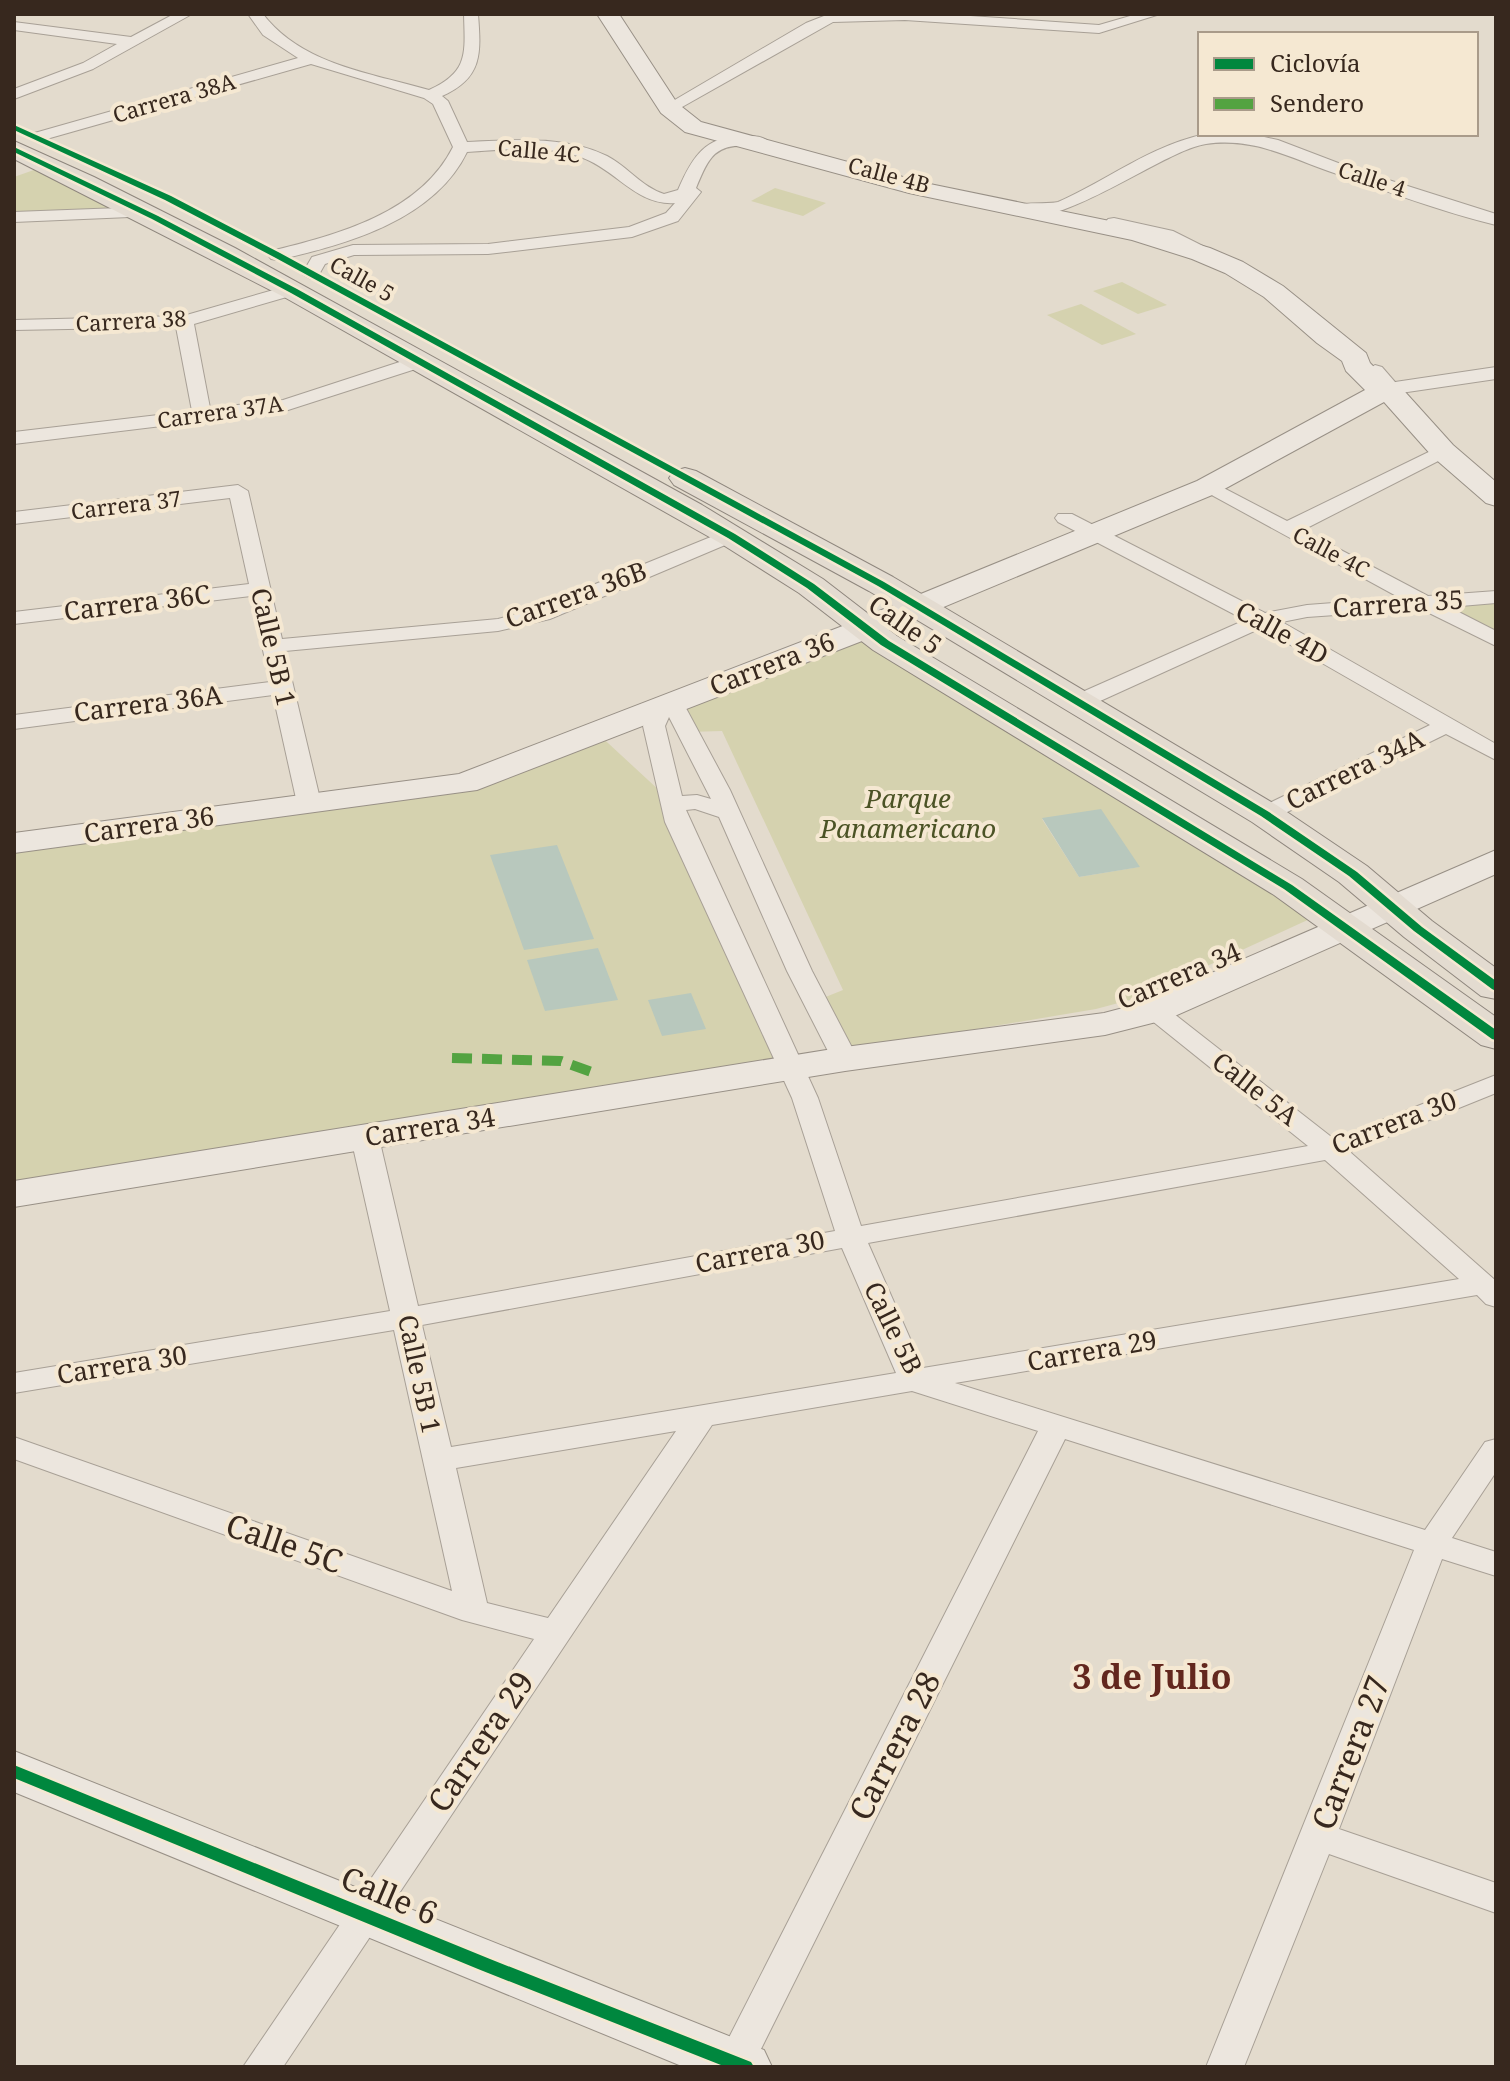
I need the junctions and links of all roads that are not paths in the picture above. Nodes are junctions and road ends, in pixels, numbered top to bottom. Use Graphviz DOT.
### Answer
graph roads {
  1 [pos="185,14"];
  2 [pos="255,14"];
  3 [pos="471,14"];
  4 [pos="608,14"];
  5 [pos="797,14"];
  6 [pos="1041,14"];
  7 [pos="1153,14"];
  8 [pos="14,26"];
  9 [pos="811,26"];
  10 [pos="1075,29"];
  11 [pos="134,42"];
  12 [pos="312,59"];
  13 [pos="14,94"];
  14 [pos="430,95"];
  15 [pos="669,108"];
  16 [pos="693,127"];
  17 [pos="1270,136"];
  18 [pos="22,138"];
  19 [pos="744,141"];
  20 [pos="1283,146"];
  21 [pos="461,147"];
  22 [pos="776,149"];
  23 [pos="708,154"];
  24 [pos="652,196"];
  25 [pos="147,212"];
  26 [pos="1056,214"];
  27 [pos="14,217"];
  28 [pos="672,217"];
  29 [pos="1496,220"];
  30 [pos="348,234"];
  31 [pos="372,249"];
  32 [pos="277,255"];
  33 [pos="301,282"];
  34 [pos="184,321"];
  35 [pos="14,325"];
  36 [pos="421,361"];
  37 [pos="1496,373"];
  38 [pos="1387,389"];
  39 [pos="202,415"];
  40 [pos="14,438"];
  41 [pos="1443,451"];
  42 [pos="1207,487"];
  43 [pos="1492,489"];
  44 [pos="238,491"];
  45 [pos="14,518"];
  46 [pos="1065,518"];
  47 [pos="1288,529"];
  48 [pos="1094,533"];
  49 [pos="730,536"];
  50 [pos="260,589"];
  51 [pos="1496,597"];
  52 [pos="1425,603"];
  53 [pos="918,606"];
  54 [pos="14,618"];
  55 [pos="1262,620"];
  56 [pos="867,627"];
  57 [pos="1496,640"];
  58 [pos="273,646"];
  59 [pos="283,687"];
  60 [pos="1079,702"];
  61 [pos="667,704"];
  62 [pos="14,722"];
  63 [pos="1445,726"];
  64 [pos="1496,753"];
  65 [pos="309,803"];
  66 [pos="674,804"];
  67 [pos="728,812"];
  68 [pos="1265,814"];
  69 [pos="1496,838"];
  70 [pos="14,843"];
  71 [pos="1496,861"];
  72 [pos="1381,898"];
  73 [pos="1335,919"];
  74 [pos="1496,987"];
  75 [pos="1155,1011"];
  76 [pos="1496,1036"];
  77 [pos="845,1059"];
  78 [pos="792,1069"];
  79 [pos="1496,1083"];
  80 [pos="365,1138"];
  81 [pos="1331,1150"];
  82 [pos="14,1194"];
  83 [pos="850,1235"];
  84 [pos="1489,1291"];
  85 [pos="408,1318"];
  86 [pos="914,1381"];
  87 [pos="14,1383"];
  88 [pos="701,1417"];
  89 [pos="1056,1426"];
  90 [pos="14,1448"];
  91 [pos="1496,1450"];
  92 [pos="437,1460"];
  93 [pos="1432,1544"];
  94 [pos="1496,1564"];
  95 [pos="473,1611"];
  96 [pos="555,1632"];
  97 [pos="14,1771"];
  98 [pos="1319,1836"];
  99 [pos="1496,1898"];
  100 [pos="364,1913"];
  101 [pos="738,2066"];
  102 [pos="262,2067"];
  103 [pos="1225,2067"];
  1 -- 11 [label="street"];
  2 -- 12 [label="street"];
  3 -- 14 [label="street"];
  4 -- 15 [label="street"];
  5 -- 9 [label="street"];
  6 -- 10 [label="street"];
  7 -- 10 [label="street"];
  8 -- 11 [label="street"];
  9 -- 10 [label="street"];
  9 -- 15 [label="street"];
  11 -- 13 [label="street"];
  12 -- 14 [label="street"];
  12 -- 18 [label="street, Carrera 38A"];
  14 -- 21 [label="street"];
  15 -- 16 [label="street"];
  16 -- 19 [label="street, Calle 4B"];
  16 -- 23 [label="street"];
  17 -- 20 [label="street"];
  18 -- 25 [label="main road, Calle 5"];
  18 -- 32 [label="main road, Calle 5"];
  19 -- 22 [label="street, Calle 4B"];
  19 -- 23 [label="street, Calle 4B"];
  19 -- 26 [label="street, Calle 4B"];
  20 -- 26 [label="street, Calle 4"];
  20 -- 29 [label="street, Calle 4"];
  21 -- 24 [label="street, Calle 4C"];
  21 -- 30 [label="street"];
  22 -- 23 [label="street"];
  22 -- 26 [label="street, Calle 4B"];
  23 -- 24 [label="street"];
  23 -- 28 [label="street"];
  24 -- 28 [label="street, Calle 4C"];
  25 -- 27 [label="street"];
  25 -- 33 [label="main road, Calle 5"];
  26 -- 38 [label="street, Calle 4B"];
  28 -- 31 [label="street, Carrera 38"];
  30 -- 31 [label="street"];
  30 -- 32 [label="street"];
  31 -- 33 [label="street, Carrera 38"];
  32 -- 33 [label="main road, Calle 5"];
  33 -- 34 [label="street, Carrera 38"];
  33 -- 36 [label="main road, Calle 5"];
  33 -- 53 [label="main road, Calle 5"];
  34 -- 35 [label="street, Carrera 38"];
  34 -- 39 [label="street"];
  36 -- 39 [label="street, Carrera 37A"];
  36 -- 49 [label="main road, Calle 5"];
  37 -- 38 [label="street, Carrera 36"];
  38 -- 41 [label="street, Calle 4B"];
  38 -- 42 [label="street, Carrera 36"];
  39 -- 40 [label="street, Carrera 37A"];
  41 -- 43 [label="street, Calle 4B"];
  41 -- 47 [label="street"];
  42 -- 47 [label="street, Calle 4C"];
  42 -- 48 [label="street, Carrera 36"];
  44 -- 45 [label="street, Carrera 37"];
  44 -- 50 [label="street, Calle 5B 1"];
  46 -- 48 [label="street, Calle 4D"];
  47 -- 52 [label="street, Calle 4C"];
  48 -- 53 [label="street, Carrera 36"];
  48 -- 55 [label="street, Calle 4D"];
  49 -- 56 [label="main road, Calle 5"];
  49 -- 58 [label="street, Carrera 36B"];
  50 -- 54 [label="street, Carrera 36C"];
  50 -- 58 [label="street, Calle 5B 1"];
  51 -- 52 [label="street, Carrera 35"];
  52 -- 55 [label="street, Carrera 35"];
  52 -- 57 [label="street, Calle 4C"];
  53 -- 56 [label="street, Carrera 36"];
  53 -- 60 [label="main road, Calle 5"];
  55 -- 60 [label="street, Carrera 35"];
  55 -- 63 [label="street, Calle 4D"];
  56 -- 61 [label="street, Carrera 36"];
  56 -- 73 [label="main road, Calle 5"];
  58 -- 59 [label="street, Calle 5B 1"];
  59 -- 62 [label="street, Carrera 36A"];
  59 -- 65 [label="street, Calle 5B 1"];
  60 -- 68 [label="main road, Calle 5"];
  61 -- 65 [label="street, Carrera 36"];
  61 -- 66 [label="street, Calle 5B"];
  61 -- 67 [label="street"];
  63 -- 64 [label="street, Calle 4D"];
  63 -- 68 [label="street, Carrera 34A"];
  65 -- 70 [label="street, Carrera 36"];
  66 -- 67 [label="street"];
  66 -- 78 [label="street, Calle 5B"];
  67 -- 77 [label="street"];
  68 -- 72 [label="main road, Calle 5"];
  69 -- 72 [label="street, Carrera 34"];
  71 -- 72 [label="street, Carrera 34"];
  72 -- 73 [label="street, Carrera 34"];
  72 -- 74 [label="main road, Calle 5"];
  73 -- 75 [label="street, Carrera 34"];
  73 -- 76 [label="main road, Calle 5"];
  73 -- 77 [label="street, Carrera 34"];
  75 -- 77 [label="street, Carrera 34"];
  75 -- 81 [label="street, Calle 5A"];
  77 -- 78 [label="street, Carrera 34"];
  78 -- 80 [label="street, Carrera 34"];
  78 -- 83 [label="street, Calle 5B"];
  79 -- 81 [label="street, Carrera 30"];
  80 -- 82 [label="street, Carrera 34"];
  80 -- 85 [label="street, Calle 5B 1"];
  81 -- 83 [label="street, Carrera 30"];
  81 -- 84 [label="street, Calle 5A"];
  83 -- 85 [label="street, Carrera 30"];
  83 -- 86 [label="street, Calle 5B"];
  84 -- 86 [label="street, Carrera 29"];
  85 -- 87 [label="street, Carrera 30"];
  85 -- 92 [label="street, Calle 5B 1"];
  86 -- 88 [label="street, Carrera 29"];
  86 -- 89 [label="street, Calle 5B"];
  88 -- 92 [label="street, Carrera 29"];
  88 -- 96 [label="street, Carrera 29"];
  89 -- 93 [label="street, Calle 5B"];
  89 -- 101 [label="street, Carrera 28"];
  90 -- 95 [label="street, Calle 5C"];
  91 -- 93 [label="street, Carrera 27"];
  92 -- 95 [label="street, Calle 5B 1"];
  93 -- 94 [label="street, Calle 5B"];
  93 -- 98 [label="street, Carrera 27"];
  95 -- 96 [label="street, Calle 5C"];
  96 -- 100 [label="street, Carrera 29"];
  97 -- 100 [label="street, Calle 6"];
  98 -- 99 [label="street"];
  98 -- 103 [label="street, Carrera 27"];
  100 -- 101 [label="street, Calle 6"];
  100 -- 102 [label="street, Carrera 29"];
}
